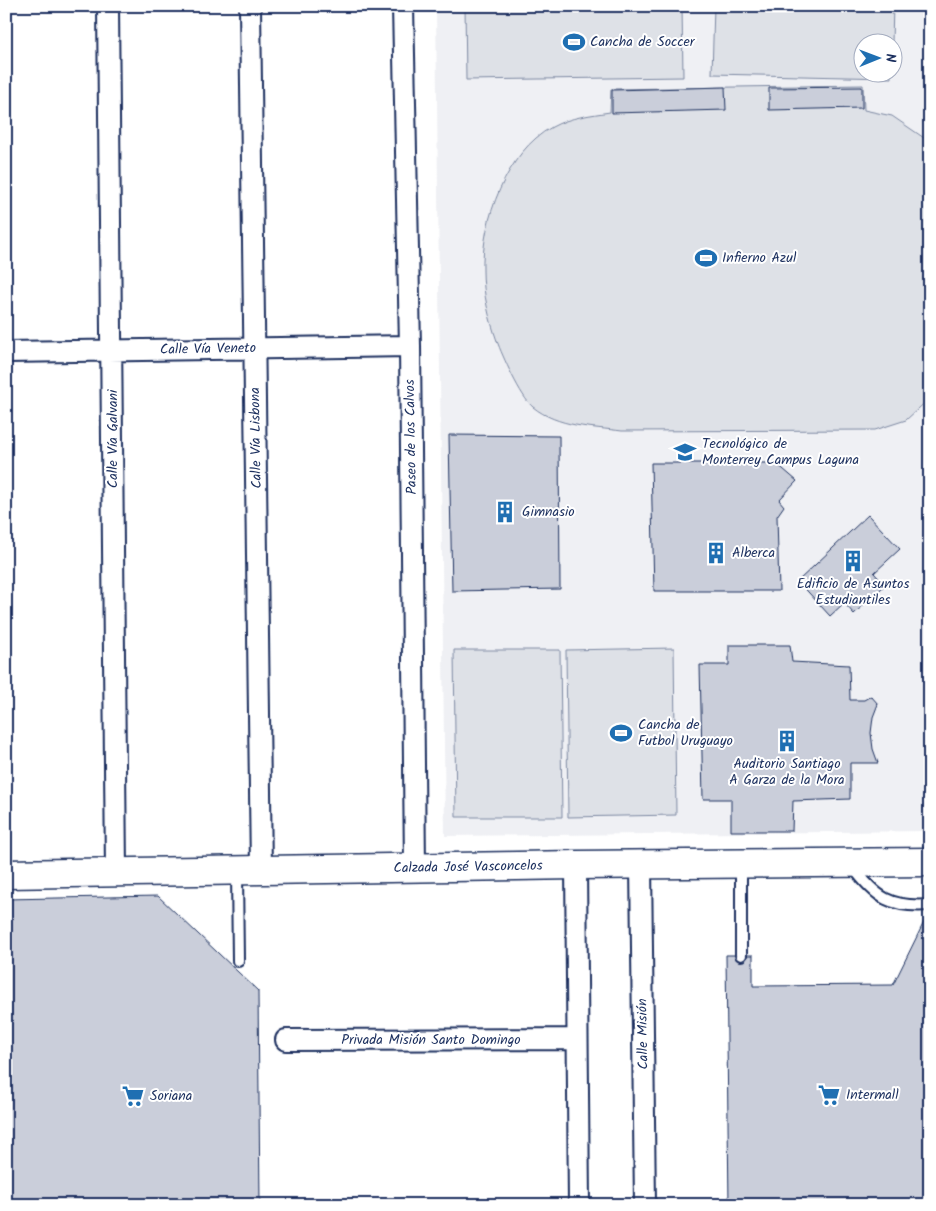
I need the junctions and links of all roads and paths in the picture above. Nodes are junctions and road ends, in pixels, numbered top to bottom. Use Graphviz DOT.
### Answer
graph roads {
  1 [pos="108,6"];
  2 [pos="250,6"];
  3 [pos="403,6"];
  4 [pos="410,346"];
  5 [pos="254,348"];
  6 [pos="112,350"];
  7 [pos="6,352"];
  8 [pos="930,862"];
  9 [pos="850,863"];
  10 [pos="641,864"];
  11 [pos="741,864"];
  12 [pos="576,865"];
  13 [pos="415,868"];
  14 [pos="249,870"];
  15 [pos="116,872"];
  16 [pos="6,874"];
  17 [pos="930,905"];
  18 [pos="740,955"];
  19 [pos="238,961"];
  20 [pos="577,1039"];
  21 [pos="286,1040"];
  22 [pos="579,1205"];
  23 [pos="645,1205"];
  1 -- 6 [label="street, Calle Vía Galvani"];
  2 -- 5 [label="street, Calle Vía Lisbona"];
  3 -- 4 [label="street, Paseo de los Calvos"];
  4 -- 5 [label="street, Calle Vía Veneto"];
  4 -- 13 [label="street, Paseo de los Calvos"];
  5 -- 6 [label="street, Calle Vía Veneto"];
  5 -- 14 [label="street, Calle Vía Lisbona"];
  6 -- 7 [label="street, Calle Vía Veneto"];
  6 -- 15 [label="street, Calle Vía Galvani"];
  8 -- 9 [label="main road, Calzada José Vasconcelos"];
  9 -- 11 [label="main road, Calzada José Vasconcelos"];
  9 -- 17 [label="lane"];
  10 -- 11 [label="main road, Calzada José Vasconcelos"];
  10 -- 12 [label="main road, Calzada José Vasconcelos"];
  10 -- 23 [label="street, Calle Misión"];
  11 -- 18 [label="lane"];
  12 -- 13 [label="main road, Calzada José Vasconcelos"];
  12 -- 20 [label="street"];
  13 -- 14 [label="main road, Calzada José Vasconcelos"];
  14 -- 15 [label="main road, Calzada José Vasconcelos"];
  14 -- 19 [label="lane"];
  15 -- 16 [label="main road, Calzada José Vasconcelos"];
  20 -- 21 [label="street, Privada Misión Santo Domingo"];
  20 -- 22 [label="street"];
}
